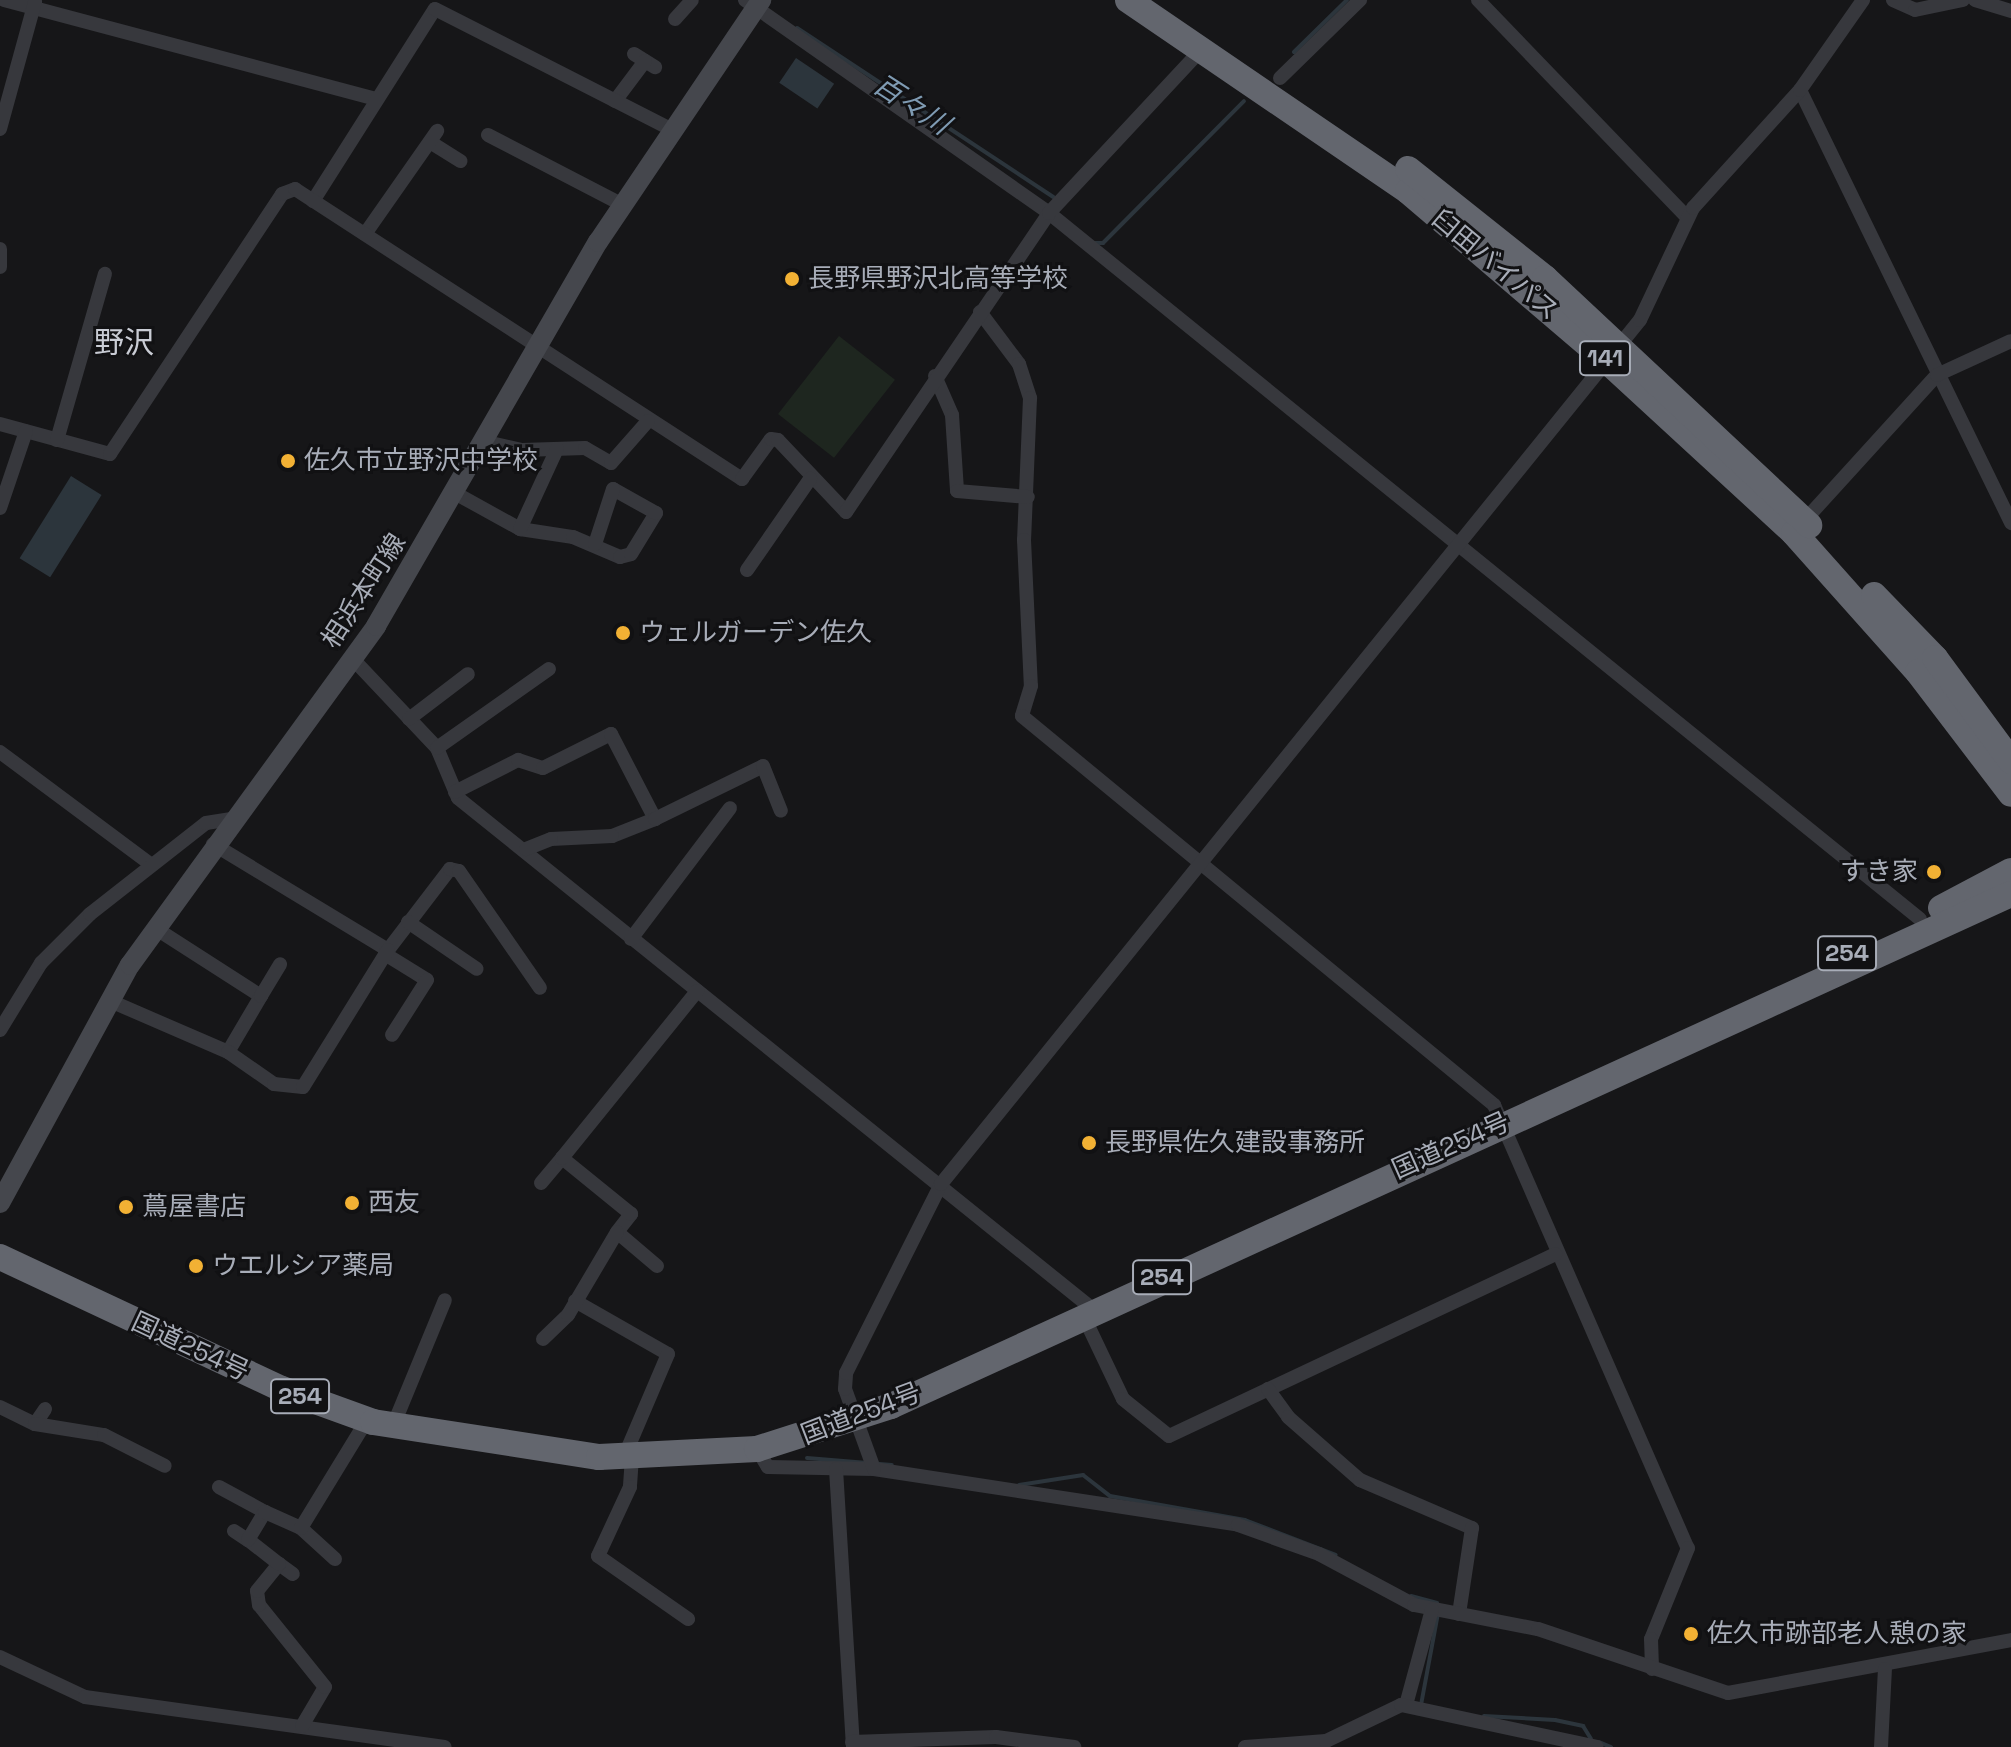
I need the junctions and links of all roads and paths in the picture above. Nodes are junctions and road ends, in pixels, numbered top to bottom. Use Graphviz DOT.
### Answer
graph roads {
  1 [pos="4,0"];
  2 [pos="692,0"];
  3 [pos="1128,0"];
  4 [pos="1161,0"];
  5 [pos="1360,0"];
  6 [pos="1478,0"];
  7 [pos="1863,0"];
  8 [pos="1893,0"];
  9 [pos="1963,0"];
  10 [pos="1975,0"];
  11 [pos="753,2"];
  12 [pos="35,4"];
  13 [pos="2011,11"];
  14 [pos="675,19"];
  15 [pos="1204,47"];
  16 [pos="645,60"];
  17 [pos="1280,78"];
  18 [pos="1800,90"];
  19 [pos="375,99"];
  20 [pos="615,101"];
  21 [pos="0,129"];
  22 [pos="672,130"];
  23 [pos="488,135"];
  24 [pos="460,161"];
  25 [pos="313,201"];
  26 [pos="623,205"];
  27 [pos="1049,213"];
  28 [pos="1687,217"];
  29 [pos="365,234"];
  30 [pos="0,249"];
  31 [pos="0,267"];
  32 [pos="105,274"];
  33 [pos="980,312"];
  34 [pos="2011,341"];
  35 [pos="536,345"];
  36 [pos="1612,352"];
  37 [pos="1937,375"];
  38 [pos="935,376"];
  39 [pos="648,421"];
  40 [pos="0,424"];
  41 [pos="26,431"];
  42 [pos="57,440"];
  43 [pos="482,441"];
  44 [pos="557,449"];
  45 [pos="810,479"];
  46 [pos="453,492"];
  47 [pos="1028,497"];
  48 [pos="0,508"];
  49 [pos="1805,520"];
  50 [pos="2011,523"];
  51 [pos="520,529"];
  52 [pos="1458,543"];
  53 [pos="595,544"];
  54 [pos="747,570"];
  55 [pos="352,658"];
  56 [pos="549,669"];
  57 [pos="468,674"];
  58 [pos="409,719"];
  59 [pos="437,748"];
  60 [pos="0,752"];
  61 [pos="2011,761"];
  62 [pos="455,792"];
  63 [pos="2011,794"];
  64 [pos="730,808"];
  65 [pos="781,811"];
  66 [pos="230,819"];
  67 [pos="655,819"];
  68 [pos="213,844"];
  69 [pos="526,849"];
  70 [pos="150,864"];
  71 [pos="1200,865"];
  72 [pos="2011,871"];
  73 [pos="2011,894"];
  74 [pos="1920,919"];
  75 [pos="408,922"];
  76 [pos="155,928"];
  77 [pos="631,939"];
  78 [pos="386,952"];
  79 [pos="280,964"];
  80 [pos="477,969"];
  81 [pos="540,988"];
  82 [pos="697,991"];
  83 [pos="261,996"];
  84 [pos="108,1000"];
  85 [pos="0,1030"];
  86 [pos="392,1035"];
  87 [pos="1684,1038"];
  88 [pos="228,1052"];
  89 [pos="1501,1124"];
  90 [pos="562,1158"];
  91 [pos="541,1183"];
  92 [pos="941,1184"];
  93 [pos="0,1203"];
  94 [pos="617,1232"];
  95 [pos="1555,1254"];
  96 [pos="0,1257"];
  97 [pos="657,1266"];
  98 [pos="445,1300"];
  99 [pos="575,1301"];
  100 [pos="1088,1312"];
  101 [pos="543,1339"];
  102 [pos="1268,1389"];
  103 [pos="0,1407"];
  104 [pos="45,1409"];
  105 [pos="856,1421"];
  106 [pos="380,1423"];
  107 [pos="35,1424"];
  108 [pos="757,1449"];
  109 [pos="628,1457"];
  110 [pos="165,1466"];
  111 [pos="836,1469"];
  112 [pos="874,1469"];
  113 [pos="219,1487"];
  114 [pos="265,1512"];
  115 [pos="301,1528"];
  116 [pos="234,1531"];
  117 [pos="248,1540"];
  118 [pos="335,1559"];
  119 [pos="279,1564"];
  120 [pos="293,1574"];
  121 [pos="1443,1611"];
  122 [pos="688,1619"];
  123 [pos="2011,1640"];
  124 [pos="0,1657"];
  125 [pos="1652,1669"];
  126 [pos="1885,1669"];
  127 [pos="1406,1705"];
  128 [pos="302,1726"];
  129 [pos="852,1745"];
  130 [pos="1045,1746"];
  131 [pos="445,1747"];
  132 [pos="1074,1747"];
  133 [pos="1245,1747"];
  134 [pos="1597,1747"];
  135 [pos="1881,1747"];
  1 -- 12 [label="street"];
  2 -- 14 [label="street"];
  3 -- 15 [label="highway, 臼田バイパス / 141"];
  4 -- 17 [label="highway, 臼田バイパス / 141"];
  5 -- 17 [label="street"];
  6 -- 28 [label="street"];
  7 -- 18 [label="street"];
  8 -- 9 [label="street"];
  10 -- 13 [label="street"];
  11 -- 22 [label="main road, 相浜本町線"];
  11 -- 27 [label="street"];
  12 -- 19 [label="street"];
  12 -- 21 [label="street"];
  15 -- 27 [label="street"];
  15 -- 36 [label="highway, 臼田バイパス / 141"];
  16 -- 20 [label="street"];
  17 -- 36 [label="highway, 臼田バイパス / 141"];
  18 -- 28 [label="street"];
  18 -- 37 [label="street"];
  19 -- 20 [label="street"];
  19 -- 25 [label="street"];
  20 -- 22 [label="street"];
  22 -- 26 [label="main road, 相浜本町線"];
  23 -- 26 [label="street"];
  24 -- 29 [label="street"];
  25 -- 29 [label="street"];
  25 -- 42 [label="street"];
  26 -- 35 [label="main road, 相浜本町線"];
  27 -- 33 [label="street"];
  27 -- 52 [label="street"];
  28 -- 36 [label="street"];
  29 -- 35 [label="street"];
  30 -- 31 [label="street"];
  32 -- 42 [label="street"];
  33 -- 38 [label="street"];
  33 -- 47 [label="street"];
  34 -- 37 [label="street"];
  35 -- 39 [label="street"];
  35 -- 43 [label="main road, 相浜本町線"];
  36 -- 49 [label="highway, 臼田バイパス / 141"];
  36 -- 52 [label="street"];
  36 -- 63 [label="highway, 臼田バイパス / 141"];
  37 -- 49 [label="street"];
  37 -- 50 [label="street"];
  38 -- 45 [label="street"];
  38 -- 47 [label="street"];
  39 -- 44 [label="street"];
  39 -- 45 [label="street"];
  40 -- 41 [label="street"];
  41 -- 42 [label="street"];
  41 -- 48 [label="street"];
  43 -- 44 [label="street"];
  43 -- 46 [label="main road, 相浜本町線"];
  44 -- 51 [label="street"];
  45 -- 54 [label="street"];
  46 -- 51 [label="street"];
  46 -- 55 [label="main road, 相浜本町線"];
  47 -- 71 [label="street"];
  49 -- 61 [label="highway, 臼田バイパス / 141"];
  51 -- 53 [label="street"];
  52 -- 71 [label="street"];
  52 -- 74 [label="street"];
  53 -- 53 [label="street"];
  55 -- 58 [label="street"];
  55 -- 66 [label="main road, 相浜本町線"];
  56 -- 59 [label="street"];
  57 -- 58 [label="street"];
  58 -- 59 [label="street"];
  59 -- 62 [label="street"];
  60 -- 70 [label="street"];
  62 -- 67 [label="street"];
  62 -- 69 [label="street"];
  64 -- 77 [label="street"];
  65 -- 67 [label="street"];
  66 -- 68 [label="main road, 相浜本町線"];
  66 -- 70 [label="street"];
  67 -- 69 [label="street"];
  68 -- 76 [label="main road, 相浜本町線"];
  68 -- 78 [label="street"];
  69 -- 77 [label="street"];
  70 -- 85 [label="street"];
  71 -- 89 [label="street"];
  71 -- 92 [label="street"];
  72 -- 74 [label="highway, 国道254号 / 254"];
  73 -- 87 [label="highway, 国道254号 / 254"];
  74 -- 87 [label="highway, 国道254号 / 254"];
  75 -- 78 [label="street"];
  75 -- 80 [label="street"];
  75 -- 81 [label="street"];
  76 -- 83 [label="street"];
  76 -- 84 [label="main road, 相浜本町線"];
  77 -- 82 [label="street"];
  78 -- 86 [label="street"];
  78 -- 88 [label="street"];
  79 -- 83 [label="street"];
  82 -- 90 [label="street"];
  82 -- 92 [label="street"];
  83 -- 88 [label="street"];
  84 -- 88 [label="street"];
  84 -- 93 [label="main road, 相浜本町線"];
  87 -- 89 [label="highway, 国道254号 / 254"];
  89 -- 95 [label="street"];
  89 -- 100 [label="highway, 国道254号 / 254"];
  90 -- 91 [label="street"];
  90 -- 94 [label="street"];
  92 -- 100 [label="street"];
  92 -- 105 [label="street"];
  94 -- 97 [label="street"];
  94 -- 99 [label="street"];
  95 -- 102 [label="street"];
  95 -- 125 [label="street"];
  96 -- 106 [label="highway, 国道254号 / 254"];
  98 -- 106 [label="street"];
  99 -- 101 [label="street"];
  99 -- 109 [label="street"];
  100 -- 102 [label="street"];
  100 -- 105 [label="highway, 国道254号 / 254"];
  102 -- 121 [label="street"];
  103 -- 107 [label="street"];
  104 -- 107 [label="street"];
  105 -- 108 [label="highway, 国道254号 / 254"];
  105 -- 112 [label="street"];
  106 -- 109 [label="highway, 国道254号 / 254"];
  106 -- 115 [label="street"];
  107 -- 110 [label="street"];
  108 -- 109 [label="highway, 国道254号 / 254"];
  108 -- 111 [label="street"];
  109 -- 122 [label="street"];
  111 -- 112 [label="street"];
  111 -- 129 [label="street"];
  112 -- 121 [label="street"];
  113 -- 114 [label="street"];
  114 -- 115 [label="street"];
  114 -- 117 [label="street"];
  115 -- 118 [label="street"];
  116 -- 117 [label="street"];
  117 -- 119 [label="street"];
  119 -- 120 [label="street"];
  119 -- 128 [label="street"];
  121 -- 125 [label="street"];
  121 -- 127 [label="street"];
  123 -- 126 [label="street"];
  124 -- 128 [label="street"];
  125 -- 126 [label="street"];
  126 -- 135 [label="street"];
  127 -- 133 [label="street"];
  127 -- 134 [label="street"];
  128 -- 131 [label="street"];
  129 -- 130 [label="street"];
  130 -- 132 [label="street"];
}
